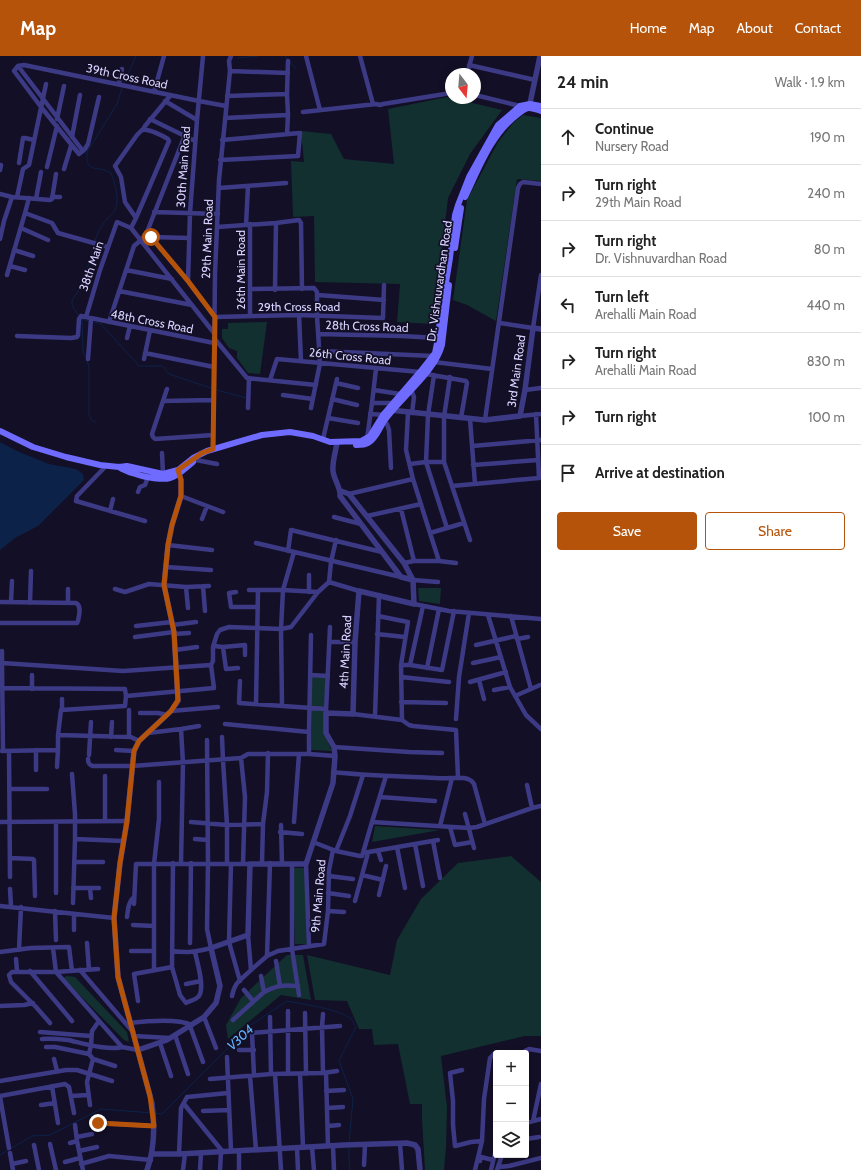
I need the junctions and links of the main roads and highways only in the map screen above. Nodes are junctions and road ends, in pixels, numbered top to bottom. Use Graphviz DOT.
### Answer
graph roads {
  1 [pos="541,106"];
  2 [pos="526,107"];
  3 [pos="541,111"];
  4 [pos="434,359"];
  5 [pos="423,373"];
  6 [pos="387,414"];
  7 [pos="0,431"];
  8 [pos="336,444"];
  9 [pos="119,467"];
  10 [pos="178,472"];
  1 -- 2 [label="main road"];
  2 -- 3 [label="main road"];
  2 -- 4 [label="main road, Dr. Vishnuvardhan Road"];
  2 -- 4 [label="main road, Dr. Vishnuvardhan Road"];
  4 -- 5 [label="main road, Dr. Vishnuvardhan Road"];
  5 -- 6 [label="main road, Dr. Vishnuvardhan Road"];
  5 -- 6 [label="main road, Dr. Vishnuvardhan Road"];
  6 -- 8 [label="main road, Dr. Vishnuvardhan Road"];
  6 -- 8 [label="main road, Dr. Vishnuvardhan Road"];
  7 -- 9 [label="main road, Dr. Vishnuvardhan Road"];
  8 -- 10 [label="main road, Dr. Vishnuvardhan Road"];
  8 -- 10 [label="main road, Dr. Vishnuvardhan Road"];
  9 -- 10 [label="main road, Dr. Vishnuvardhan Road"];
  9 -- 10 [label="main road, Dr. Vishnuvardhan Road"];
}
